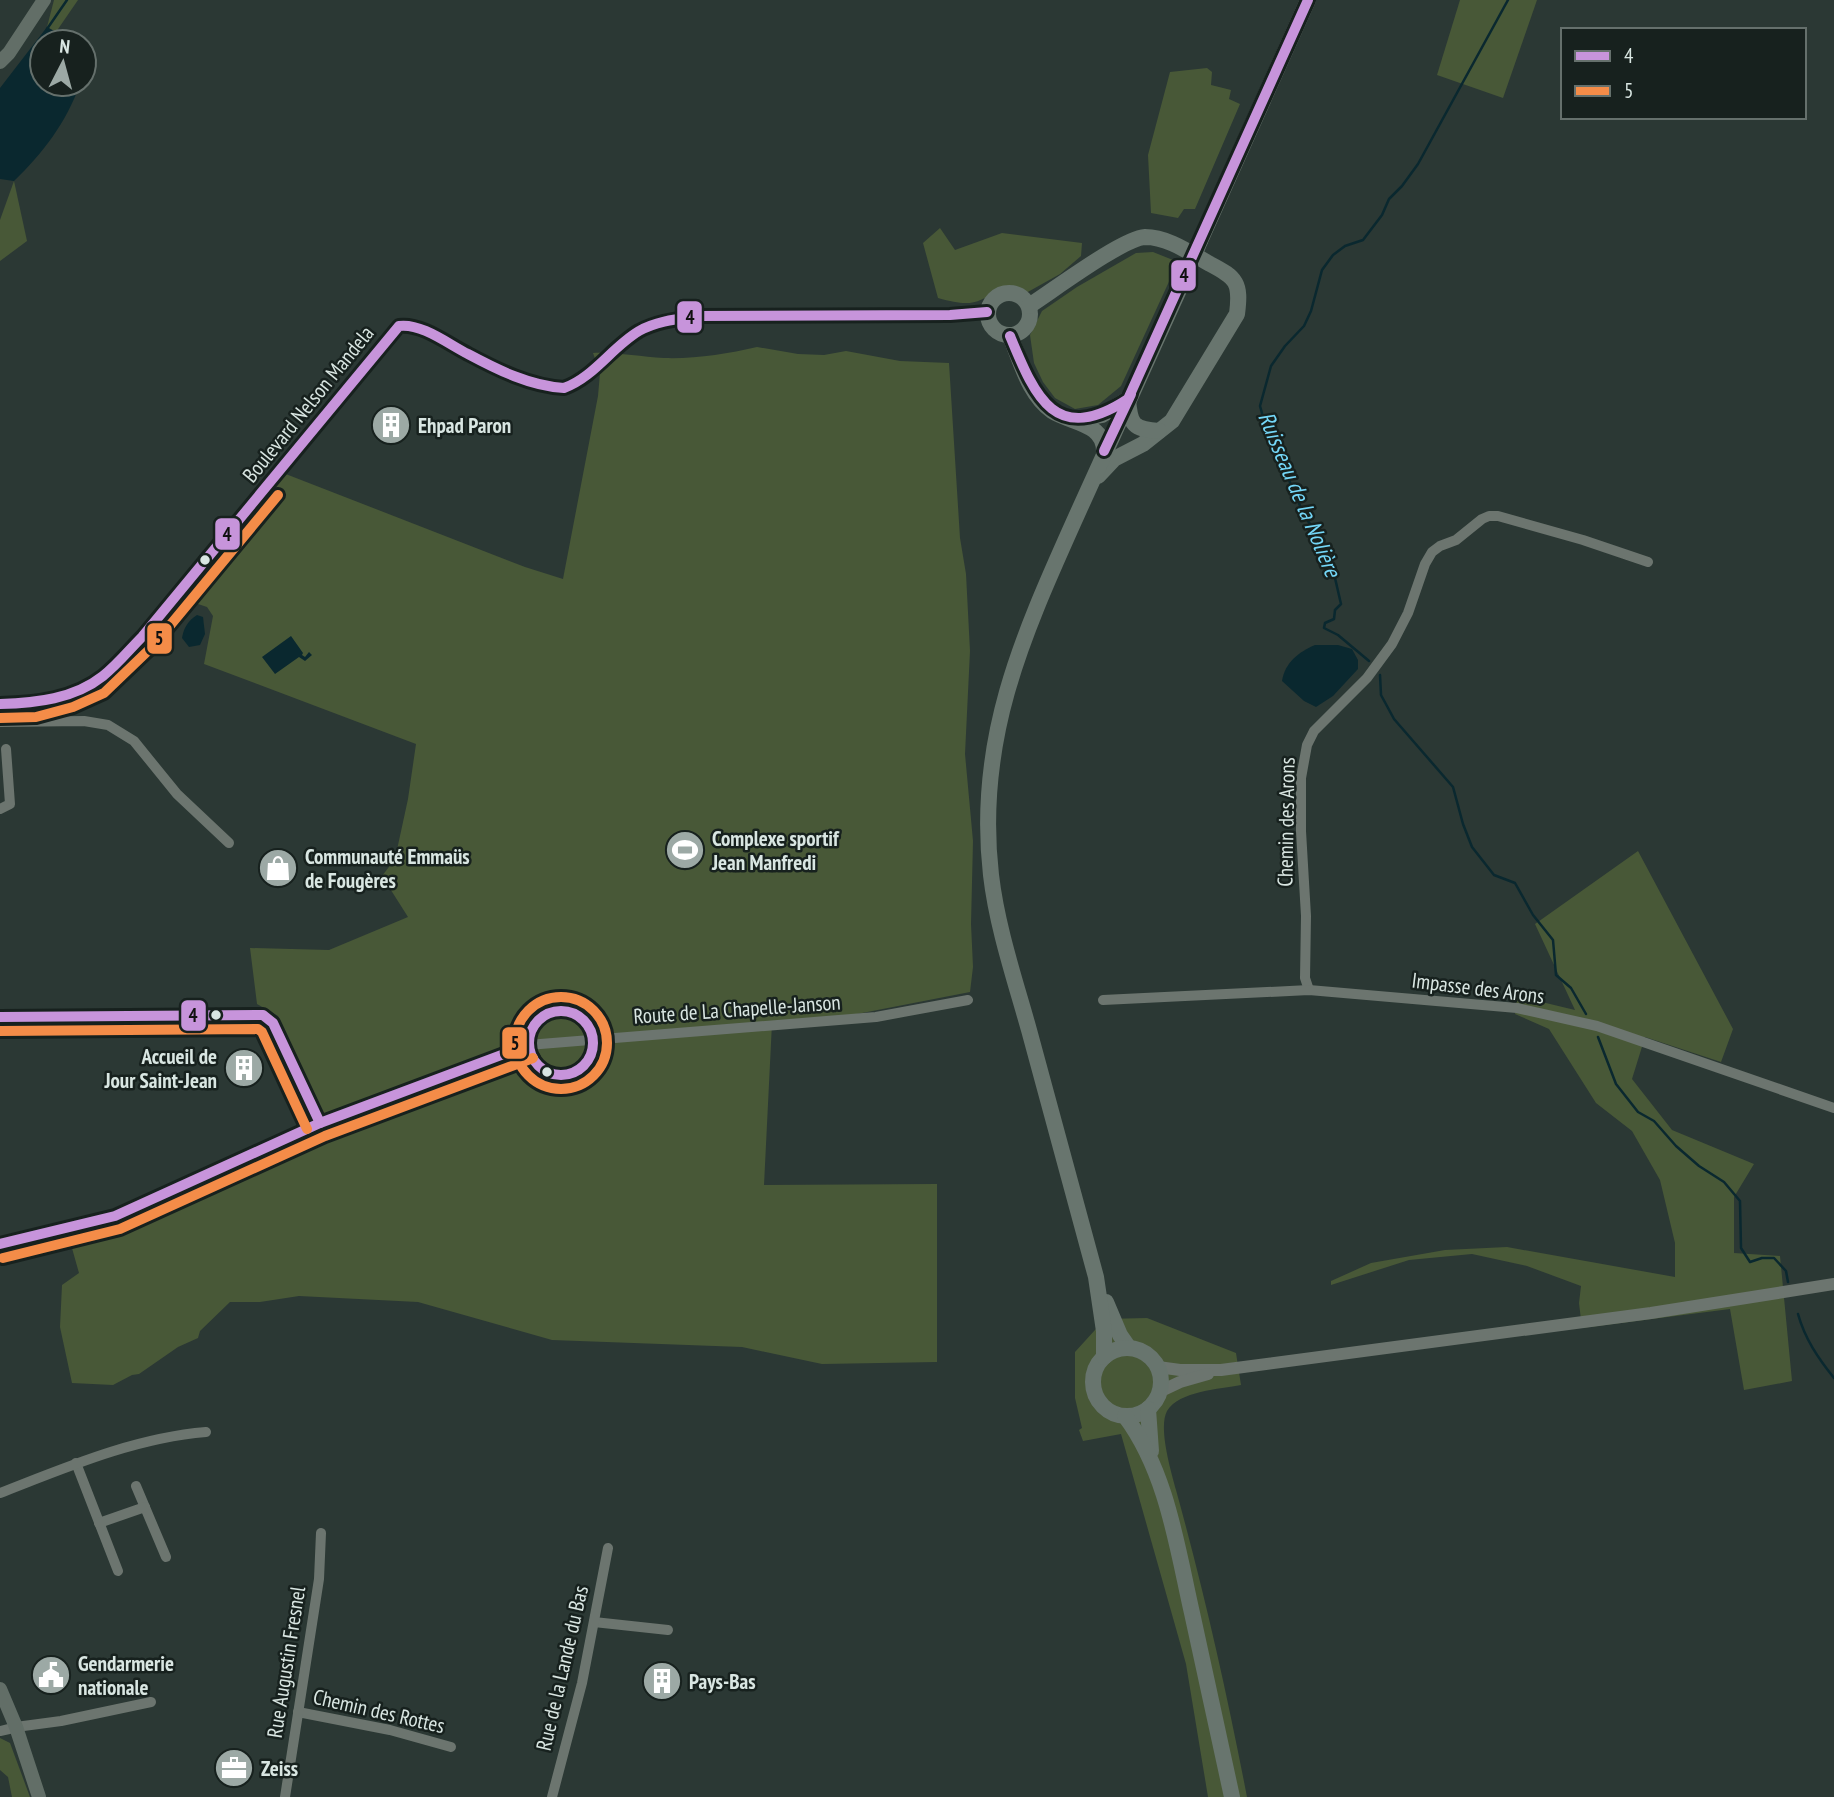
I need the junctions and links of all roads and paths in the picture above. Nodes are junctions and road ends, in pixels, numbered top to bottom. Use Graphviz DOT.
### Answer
graph roads {
  1 [pos="44,0"];
  2 [pos="1308,0"];
  3 [pos="0,62"];
  4 [pos="1029,306"];
  5 [pos="987,312"];
  6 [pos="1010,336"];
  7 [pos="1128,399"];
  8 [pos="1076,420"];
  9 [pos="1159,431"];
  10 [pos="1104,451"];
  11 [pos="1091,483"];
  12 [pos="1648,562"];
  13 [pos="0,704"];
  14 [pos="0,722"];
  15 [pos="6,749"];
  16 [pos="0,809"];
  17 [pos="229,843"];
  18 [pos="1309,990"];
  19 [pos="968,1000"];
  20 [pos="1103,1000"];
  21 [pos="0,1017"];
  22 [pos="593,1040"];
  23 [pos="528,1045"];
  24 [pos="1834,1108"];
  25 [pos="320,1123"];
  26 [pos="0,1244"];
  27 [pos="1096,1277"];
  28 [pos="1834,1284"];
  29 [pos="1129,1348"];
  30 [pos="1104,1357"];
  31 [pos="1158,1367"];
  32 [pos="1221,1370"];
  33 [pos="1161,1391"];
  34 [pos="1148,1409"];
  35 [pos="1125,1416"];
  36 [pos="206,1432"];
  37 [pos="1152,1461"];
  38 [pos="76,1463"];
  39 [pos="136,1486"];
  40 [pos="0,1493"];
  41 [pos="145,1507"];
  42 [pos="99,1522"];
  43 [pos="321,1533"];
  44 [pos="608,1548"];
  45 [pos="166,1557"];
  46 [pos="118,1571"];
  47 [pos="594,1622"];
  48 [pos="667,1630"];
  49 [pos="0,1689"];
  50 [pos="0,1702"];
  51 [pos="151,1702"];
  52 [pos="298,1712"];
  53 [pos="8,1729"];
  54 [pos="451,1747"];
  55 [pos="38,1795"];
  56 [pos="285,1797"];
  57 [pos="552,1797"];
  58 [pos="1232,1797"];
  1 -- 3 [label="main road"];
  2 -- 7 [label="main road, bridge"];
  4 -- 5 [label="main road"];
  4 -- 6 [label="main road"];
  4 -- 9 [label="main road"];
  5 -- 6 [label="main road"];
  5 -- 13 [label="street, Boulevard Nelson Mandela"];
  6 -- 8 [label="main road"];
  7 -- 8 [label="main road"];
  7 -- 9 [label="main road"];
  7 -- 10 [label="main road"];
  8 -- 10 [label="main road"];
  9 -- 11 [label="main road"];
  10 -- 11 [label="main road"];
  11 -- 27 [label="main road"];
  12 -- 18 [label="street, Chemin des Arons"];
  14 -- 17 [label="street"];
  15 -- 16 [label="street"];
  18 -- 20 [label="street, Impasse des Arons"];
  18 -- 24 [label="street, Impasse des Arons"];
  19 -- 22 [label="street, Route de La Chapelle-Janson"];
  21 -- 25 [label="street"];
  22 -- 23 [label="street, Route de La Chapelle-Janson"];
  22 -- 23 [label="street"];
  22 -- 23 [label="street"];
  23 -- 25 [label="street, Route de La Chapelle-Janson"];
  25 -- 26 [label="street, Route de La Chapelle-Janson"];
  27 -- 29 [label="main road"];
  27 -- 30 [label="main road"];
  28 -- 32 [label="street"];
  29 -- 30 [label="main road"];
  29 -- 31 [label="main road"];
  30 -- 35 [label="main road"];
  31 -- 32 [label="street"];
  31 -- 33 [label="main road"];
  32 -- 33 [label="street"];
  33 -- 34 [label="main road"];
  34 -- 35 [label="main road"];
  34 -- 37 [label="main road"];
  35 -- 37 [label="main road"];
  36 -- 38 [label="street"];
  37 -- 58 [label="main road"];
  38 -- 40 [label="street"];
  38 -- 42 [label="street"];
  39 -- 41 [label="street"];
  41 -- 42 [label="street"];
  41 -- 45 [label="street"];
  42 -- 46 [label="street"];
  43 -- 52 [label="street, Rue Augustin Fresnel"];
  44 -- 47 [label="street, Rue de la Lande du Bas"];
  47 -- 48 [label="street"];
  47 -- 57 [label="street, Rue de la Lande du Bas"];
  49 -- 53 [label="main road"];
  50 -- 53 [label="main road"];
  51 -- 53 [label="street"];
  52 -- 54 [label="street, Chemin des Rottes"];
  52 -- 56 [label="street, Rue Augustin Fresnel"];
  53 -- 55 [label="main road"];
}
